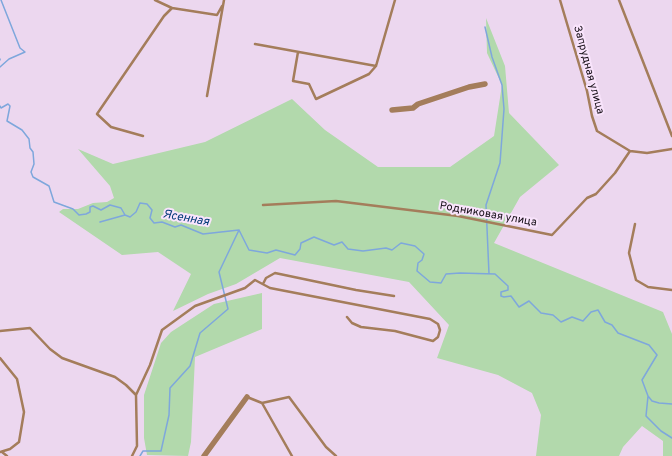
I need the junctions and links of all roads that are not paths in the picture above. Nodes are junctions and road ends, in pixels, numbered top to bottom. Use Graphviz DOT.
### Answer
graph roads {
  1 [pos="155,0"];
  2 [pos="224,0"];
  3 [pos="394,0"];
  4 [pos="560,0"];
  5 [pos="619,0"];
  6 [pos="222,6"];
  7 [pos="172,8"];
  8 [pos="255,44"];
  9 [pos="298,52"];
  10 [pos="376,66"];
  11 [pos="485,84"];
  12 [pos="206,96"];
  13 [pos="392,110"];
  14 [pos="143,136"];
  15 [pos="672,136"];
  16 [pos="672,149"];
  17 [pos="630,151"];
  18 [pos="263,205"];
  19 [pos="635,224"];
  20 [pos="263,284"];
  21 [pos="672,290"];
  22 [pos="394,296"];
  23 [pos="347,317"];
  24 [pos="0,331"];
  25 [pos="0,358"];
  26 [pos="136,395"];
  27 [pos="246,397"];
  28 [pos="262,403"];
  29 [pos="1,452"];
  30 [pos="7,456"];
  31 [pos="132,456"];
  32 [pos="204,456"];
  33 [pos="292,456"];
  34 [pos="336,456"];
  1 -- 7 [label="lane"];
  2 -- 6 [label="lane"];
  3 -- 10 [label="lane"];
  4 -- 17 [label="lane, Запрудная улица"];
  5 -- 15 [label="lane"];
  6 -- 7 [label="lane"];
  6 -- 12 [label="lane"];
  7 -- 14 [label="lane"];
  8 -- 9 [label="lane"];
  9 -- 10 [label="lane"];
  9 -- 10 [label="lane"];
  11 -- 13 [label="street"];
  16 -- 17 [label="lane"];
  17 -- 18 [label="lane, Родниковая улица"];
  19 -- 21 [label="lane"];
  20 -- 22 [label="lane"];
  20 -- 23 [label="lane"];
  20 -- 26 [label="lane"];
  24 -- 26 [label="lane"];
  25 -- 29 [label="lane"];
  26 -- 31 [label="lane"];
  27 -- 28 [label="lane"];
  27 -- 32 [label="street"];
  28 -- 33 [label="lane"];
  28 -- 34 [label="lane"];
  29 -- 30 [label="lane"];
}
